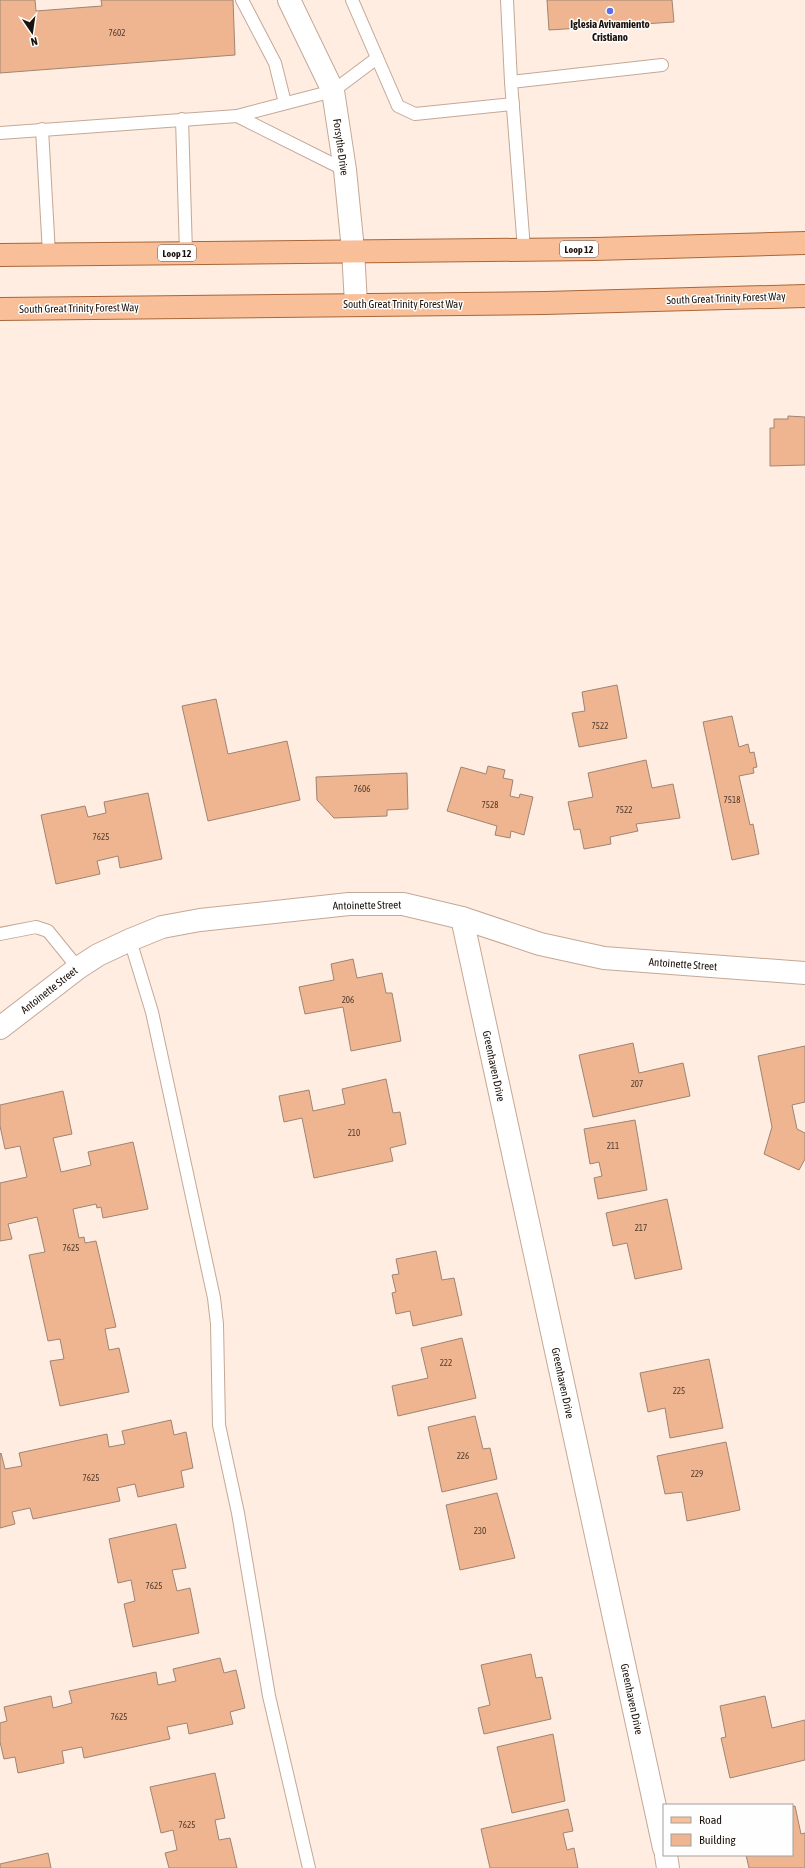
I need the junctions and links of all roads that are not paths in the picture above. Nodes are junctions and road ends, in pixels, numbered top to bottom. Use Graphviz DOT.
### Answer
graph roads {
  1 [pos="242,0"];
  2 [pos="352,0"];
  3 [pos="507,0"];
  4 [pos="293,1"];
  5 [pos="377,58"];
  6 [pos="662,65"];
  7 [pos="511,82"];
  8 [pos="333,91"];
  9 [pos="285,103"];
  10 [pos="513,104"];
  11 [pos="237,116"];
  12 [pos="182,119"];
  13 [pos="42,130"];
  14 [pos="0,132"];
  15 [pos="345,170"];
  16 [pos="805,243"];
  17 [pos="524,249"];
  18 [pos="353,250"];
  19 [pos="186,252"];
  20 [pos="49,254"];
  21 [pos="0,255"];
  22 [pos="805,296"];
  23 [pos="356,304"];
  24 [pos="0,309"];
  25 [pos="462,918"];
  26 [pos="0,934"];
  27 [pos="130,940"];
  28 [pos="78,968"];
  29 [pos="805,973"];
  30 [pos="1,1027"];
  31 [pos="663,1843"];
  32 [pos="666,1856"];
  33 [pos="308,1868"];
  34 [pos="668,1868"];
  1 -- 9 [label="lane"];
  2 -- 5 [label="lane"];
  3 -- 7 [label="lane"];
  4 -- 8 [label="street, Forsythe Drive"];
  5 -- 8 [label="lane"];
  5 -- 10 [label="lane"];
  6 -- 7 [label="lane"];
  7 -- 10 [label="lane"];
  8 -- 9 [label="lane"];
  8 -- 15 [label="street, Forsythe Drive"];
  9 -- 11 [label="lane"];
  10 -- 17 [label="lane"];
  11 -- 12 [label="lane"];
  11 -- 15 [label="lane"];
  12 -- 13 [label="lane"];
  12 -- 19 [label="lane"];
  13 -- 14 [label="lane"];
  13 -- 20 [label="lane"];
  15 -- 18 [label="street, Forsythe Drive"];
  16 -- 17 [label="main road, Loop 12"];
  17 -- 18 [label="main road, Loop 12"];
  18 -- 19 [label="main road, Loop 12"];
  18 -- 23 [label="street, Forsythe Drive"];
  19 -- 20 [label="main road, Loop 12"];
  20 -- 21 [label="main road, Loop 12"];
  22 -- 23 [label="main road, South Great Trinity Forest Way"];
  23 -- 24 [label="main road, South Great Trinity Forest Way"];
  25 -- 27 [label="street, Antoinette Street"];
  25 -- 29 [label="street, Antoinette Street"];
  25 -- 31 [label="street, Greenhaven Drive"];
  26 -- 28 [label="lane"];
  27 -- 28 [label="street, Antoinette Street"];
  27 -- 33 [label="lane"];
  28 -- 30 [label="street, Antoinette Street"];
  32 -- 34 [label="street"];
}
